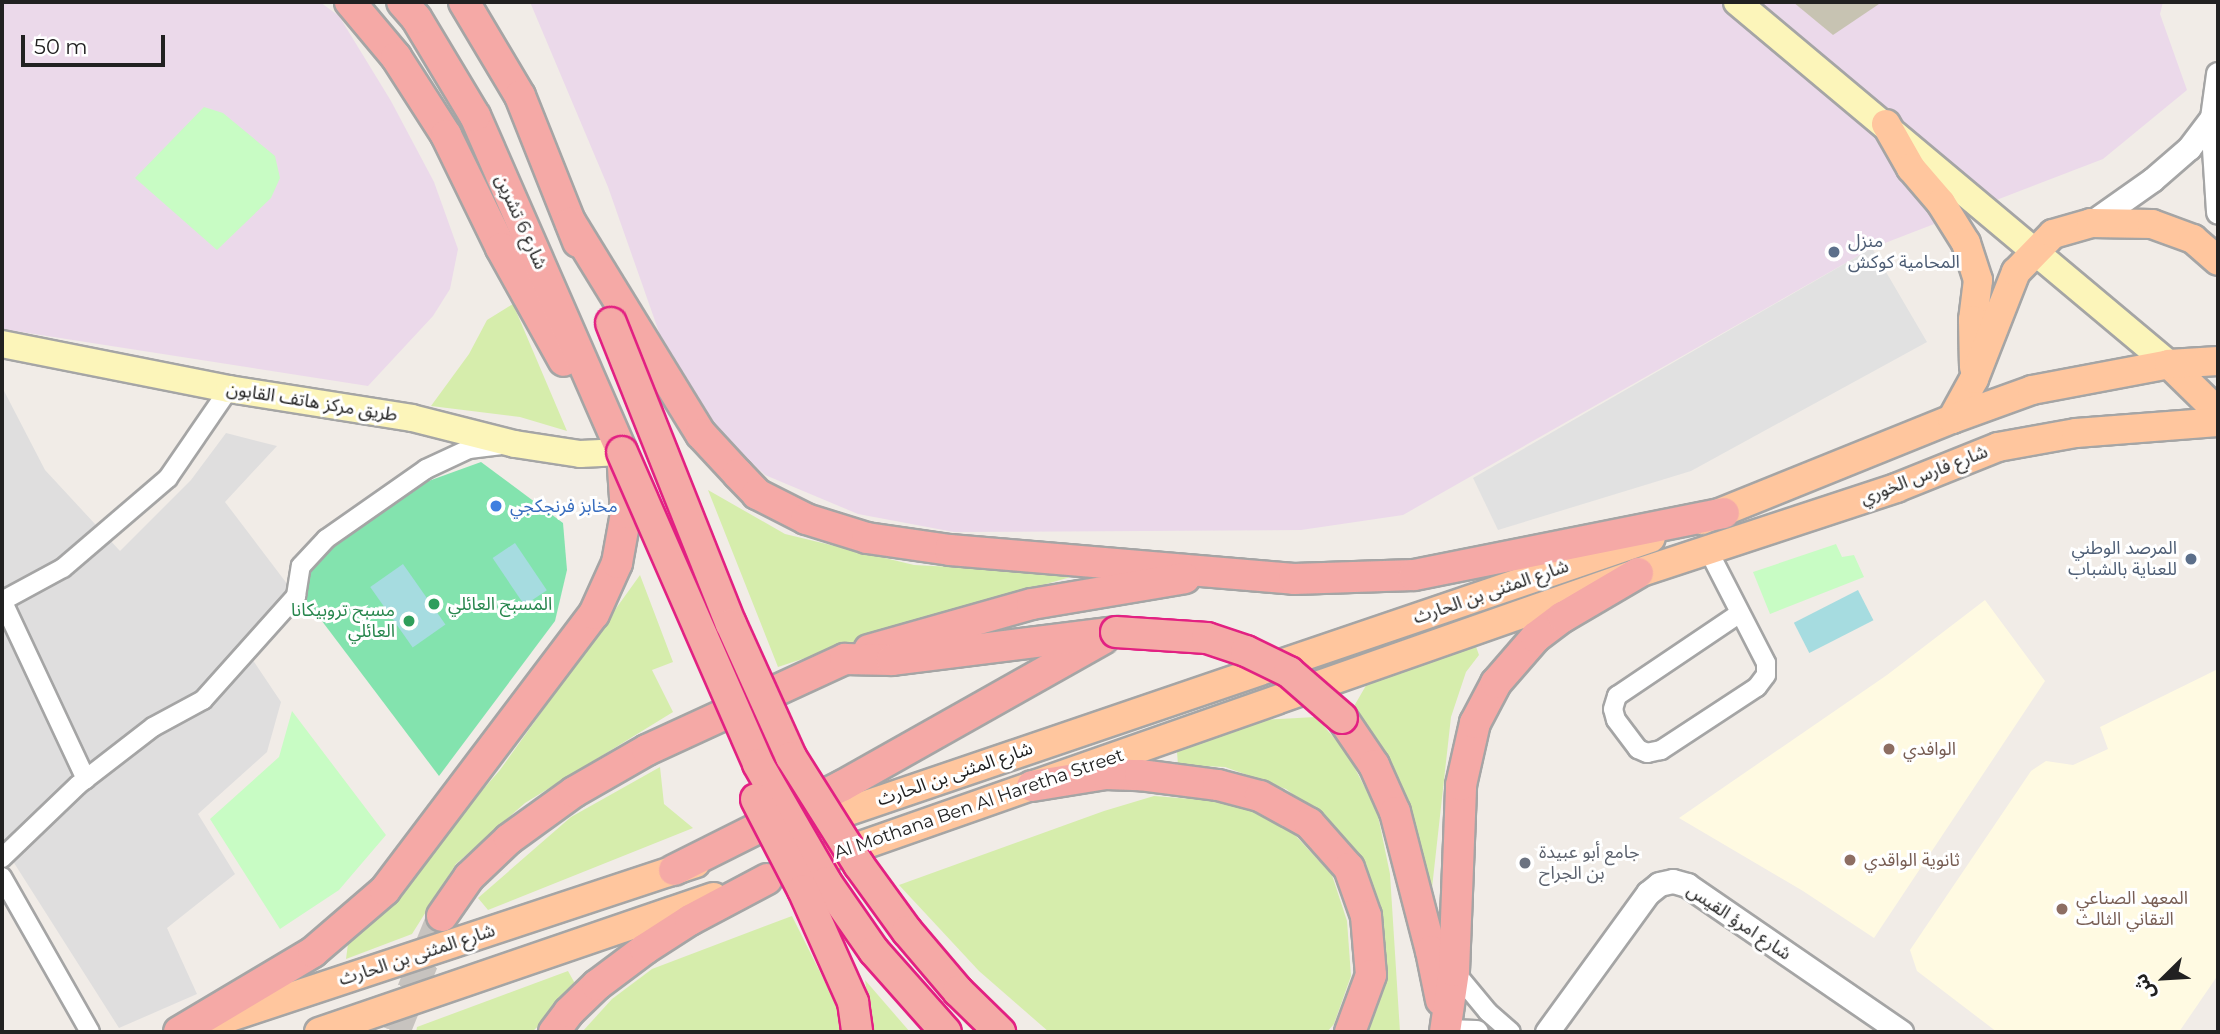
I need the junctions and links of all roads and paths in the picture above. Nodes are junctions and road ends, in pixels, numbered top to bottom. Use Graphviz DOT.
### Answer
graph roads {
  1 [pos="350,2"];
  2 [pos="402,2"];
  3 [pos="464,2"];
  4 [pos="1737,2"];
  5 [pos="2218,74"];
  6 [pos="2211,118"];
  7 [pos="1886,124"];
  8 [pos="2218,212"];
  9 [pos="571,223"];
  10 [pos="2091,223"];
  11 [pos="2034,250"];
  12 [pos="2218,261"];
  13 [pos="2,344"];
  14 [pos="2218,361"];
  15 [pos="2169,364"];
  16 [pos="1974,379"];
  17 [pos="229,389"];
  18 [pos="2218,412"];
  19 [pos="1952,419"];
  20 [pos="2218,422"];
  21 [pos="617,440"];
  22 [pos="515,444"];
  23 [pos="1724,513"];
  24 [pos="1708,550"];
  25 [pos="1638,573"];
  26 [pos="1206,574"];
  27 [pos="2,601"];
  28 [pos="1740,613"];
  29 [pos="698,630"];
  30 [pos="1116,632"];
  31 [pos="845,659"];
  32 [pos="86,779"];
  33 [pos="1032,786"];
  34 [pos="2,858"];
  35 [pos="674,870"];
  36 [pos="2,877"];
  37 [pos="767,879"];
  38 [pos="442,916"];
  39 [pos="1454,971"];
  40 [pos="90,1032"];
  41 [pos="179,1032"];
  42 [pos="184,1032"];
  43 [pos="319,1032"];
  44 [pos="554,1032"];
  45 [pos="857,1032"];
  46 [pos="946,1032"];
  47 [pos="1000,1032"];
  48 [pos="1350,1032"];
  49 [pos="1445,1032"];
  50 [pos="1476,1032"];
  51 [pos="1511,1032"];
  52 [pos="1547,1032"];
  53 [pos="1901,1032"];
  1 -- 21 [label="highway"];
  2 -- 21 [label="highway, شارع 6 تشرين"];
  3 -- 9 [label="highway"];
  4 -- 7 [label="main road"];
  5 -- 6 [label="street"];
  6 -- 8 [label="street"];
  6 -- 10 [label="street"];
  7 -- 11 [label="main road"];
  7 -- 16 [label="main road"];
  9 -- 26 [label="highway"];
  9 -- 47 [label="highway, bridge"];
  10 -- 11 [label="main road"];
  10 -- 12 [label="main road"];
  11 -- 15 [label="main road"];
  11 -- 16 [label="main road"];
  13 -- 17 [label="main road, طريق مركز هاتف القابون"];
  14 -- 15 [label="main road"];
  15 -- 18 [label="main road"];
  15 -- 19 [label="main road"];
  16 -- 19 [label="main road"];
  17 -- 22 [label="main road, طريق مركز هاتف القابون"];
  17 -- 27 [label="street"];
  19 -- 23 [label="main road"];
  20 -- 24 [label="main road, شارع فارس الخوري"];
  21 -- 22 [label="main road, طريق مركز هاتف القابون"];
  21 -- 29 [label="highway, شارع 6 تشرين, bridge"];
  21 -- 41 [label="highway"];
  22 -- 32 [label="street"];
  23 -- 26 [label="highway"];
  23 -- 35 [label="main road, شارع المثنى بن الحارث"];
  24 -- 25 [label="main road, شارع فارس الخوري"];
  24 -- 28 [label="street"];
  25 -- 33 [label="main road, Al Mothana Ben Al Haretha Street"];
  25 -- 39 [label="highway"];
  26 -- 31 [label="highway"];
  27 -- 32 [label="street"];
  28 -- 28 [label="street"];
  29 -- 45 [label="highway, bridge"];
  29 -- 46 [label="highway, bridge"];
  30 -- 31 [label="highway"];
  30 -- 35 [label="highway"];
  30 -- 49 [label="highway, bridge"];
  31 -- 38 [label="highway"];
  32 -- 34 [label="street"];
  33 -- 37 [label="main road, Al Mothana Ben Al Haretha Street"];
  33 -- 48 [label="highway"];
  35 -- 42 [label="main road, شارع المثنى بن الحارث"];
  36 -- 40 [label="street"];
  37 -- 43 [label="main road, Al Mothana Ben Al Haretha Street"];
  37 -- 44 [label="highway"];
  39 -- 49 [label="highway"];
  39 -- 51 [label="street"];
  49 -- 50 [label="street"];
  52 -- 53 [label="street, شارع امرؤ القيس"];
}
